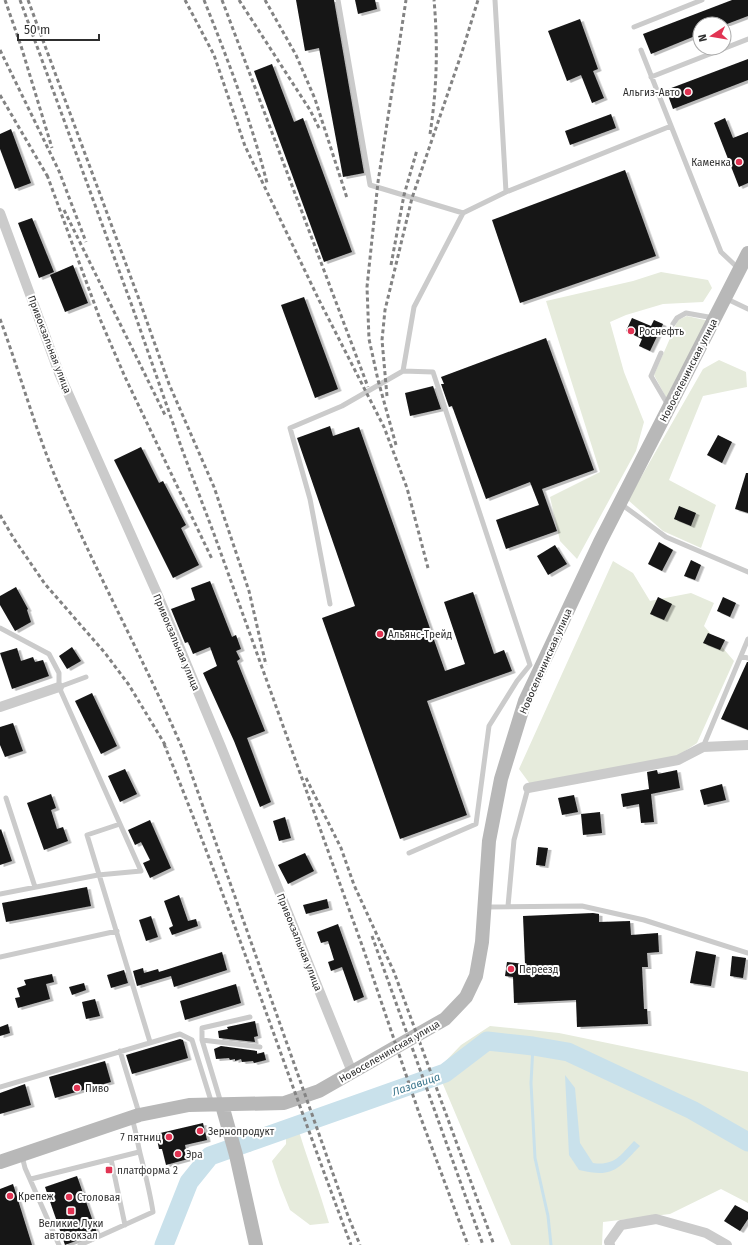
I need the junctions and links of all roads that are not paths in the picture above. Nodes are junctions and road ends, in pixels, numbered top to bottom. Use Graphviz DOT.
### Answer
graph roads {
  1 [pos="338,0"];
  2 [pos="495,0"];
  3 [pos="702,0"];
  4 [pos="634,26"];
  5 [pos="748,39"];
  6 [pos="641,50"];
  7 [pos="651,77"];
  8 [pos="671,126"];
  9 [pos="506,192"];
  10 [pos="0,213"];
  11 [pos="463,213"];
  12 [pos="748,253"];
  13 [pos="739,270"];
  14 [pos="725,298"];
  15 [pos="748,309"];
  16 [pos="714,318"];
  17 [pos="673,324"];
  18 [pos="661,353"];
  19 [pos="404,371"];
  20 [pos="669,406"];
  21 [pos="620,503"];
  22 [pos="748,572"];
  23 [pos="330,604"];
  24 [pos="0,628"];
  25 [pos="748,639"];
  26 [pos="741,656"];
  27 [pos="748,658"];
  28 [pos="86,677"];
  29 [pos="59,687"];
  30 [pos="0,707"];
  31 [pos="748,744"];
  32 [pos="703,747"];
  33 [pos="528,788"];
  34 [pos="6,798"];
  35 [pos="120,824"];
  36 [pos="409,853"];
  37 [pos="98,875"];
  38 [pos="35,887"];
  39 [pos="0,894"];
  40 [pos="508,906"];
  41 [pos="483,907"];
  42 [pos="118,931"];
  43 [pos="748,953"];
  44 [pos="0,957"];
  45 [pos="250,1017"];
  46 [pos="202,1040"];
  47 [pos="150,1042"];
  48 [pos="260,1046"];
  49 [pos="120,1051"];
  50 [pos="352,1072"];
  51 [pos="0,1087"];
  52 [pos="217,1105"];
  53 [pos="135,1117"];
  54 [pos="139,1152"];
  55 [pos="22,1155"];
  56 [pos="111,1159"];
  57 [pos="0,1162"];
  58 [pos="31,1179"];
  59 [pos="126,1225"];
  60 [pos="59,1245"];
  61 [pos="80,1245"];
  62 [pos="256,1245"];
  63 [pos="610,1245"];
  64 [pos="727,1245"];
  1 -- 11 [label="lane"];
  2 -- 9 [label="lane"];
  3 -- 4 [label="lane"];
  5 -- 7 [label="lane"];
  6 -- 7 [label="lane"];
  7 -- 8 [label="lane"];
  8 -- 9 [label="lane"];
  8 -- 13 [label="lane"];
  9 -- 11 [label="lane"];
  10 -- 50 [label="street, Привокзальная улица"];
  11 -- 19 [label="lane"];
  12 -- 13 [label="main road, Новоселенинская улица"];
  13 -- 14 [label="main road, Новоселенинская улица"];
  14 -- 15 [label="lane"];
  14 -- 16 [label="main road, Новоселенинская улица"];
  16 -- 17 [label="lane"];
  16 -- 20 [label="main road, Новоселенинская улица"];
  18 -- 20 [label="lane"];
  19 -- 23 [label="lane"];
  19 -- 36 [label="lane"];
  20 -- 21 [label="main road, Новоселенинская улица"];
  21 -- 22 [label="lane"];
  21 -- 41 [label="main road, Новоселенинская улица"];
  24 -- 29 [label="lane"];
  25 -- 26 [label="lane"];
  26 -- 27 [label="lane"];
  26 -- 32 [label="lane"];
  28 -- 29 [label="lane"];
  29 -- 30 [label="street"];
  29 -- 35 [label="lane"];
  31 -- 32 [label="street"];
  32 -- 33 [label="street"];
  33 -- 40 [label="lane"];
  34 -- 38 [label="lane"];
  35 -- 37 [label="lane"];
  35 -- 37 [label="lane"];
  37 -- 38 [label="lane"];
  37 -- 42 [label="lane"];
  38 -- 39 [label="lane"];
  40 -- 41 [label="lane"];
  40 -- 43 [label="lane"];
  41 -- 50 [label="main road, Новоселенинская улица"];
  42 -- 44 [label="lane"];
  42 -- 47 [label="lane"];
  45 -- 46 [label="lane"];
  46 -- 48 [label="lane"];
  46 -- 52 [label="lane"];
  47 -- 49 [label="lane"];
  47 -- 52 [label="lane"];
  49 -- 51 [label="lane"];
  49 -- 53 [label="lane"];
  50 -- 52 [label="main road, Новоселенинская улица"];
  52 -- 53 [label="main road, Новоселенинская улица"];
  52 -- 62 [label="main road"];
  53 -- 54 [label="lane"];
  53 -- 55 [label="main road, Новоселенинская улица"];
  54 -- 56 [label="lane"];
  54 -- 59 [label="lane"];
  55 -- 57 [label="main road, Новоселенинская улица"];
  55 -- 58 [label="lane"];
  56 -- 58 [label="lane"];
  56 -- 59 [label="lane"];
  58 -- 60 [label="lane"];
  59 -- 61 [label="lane"];
  63 -- 64 [label="street"];
}
